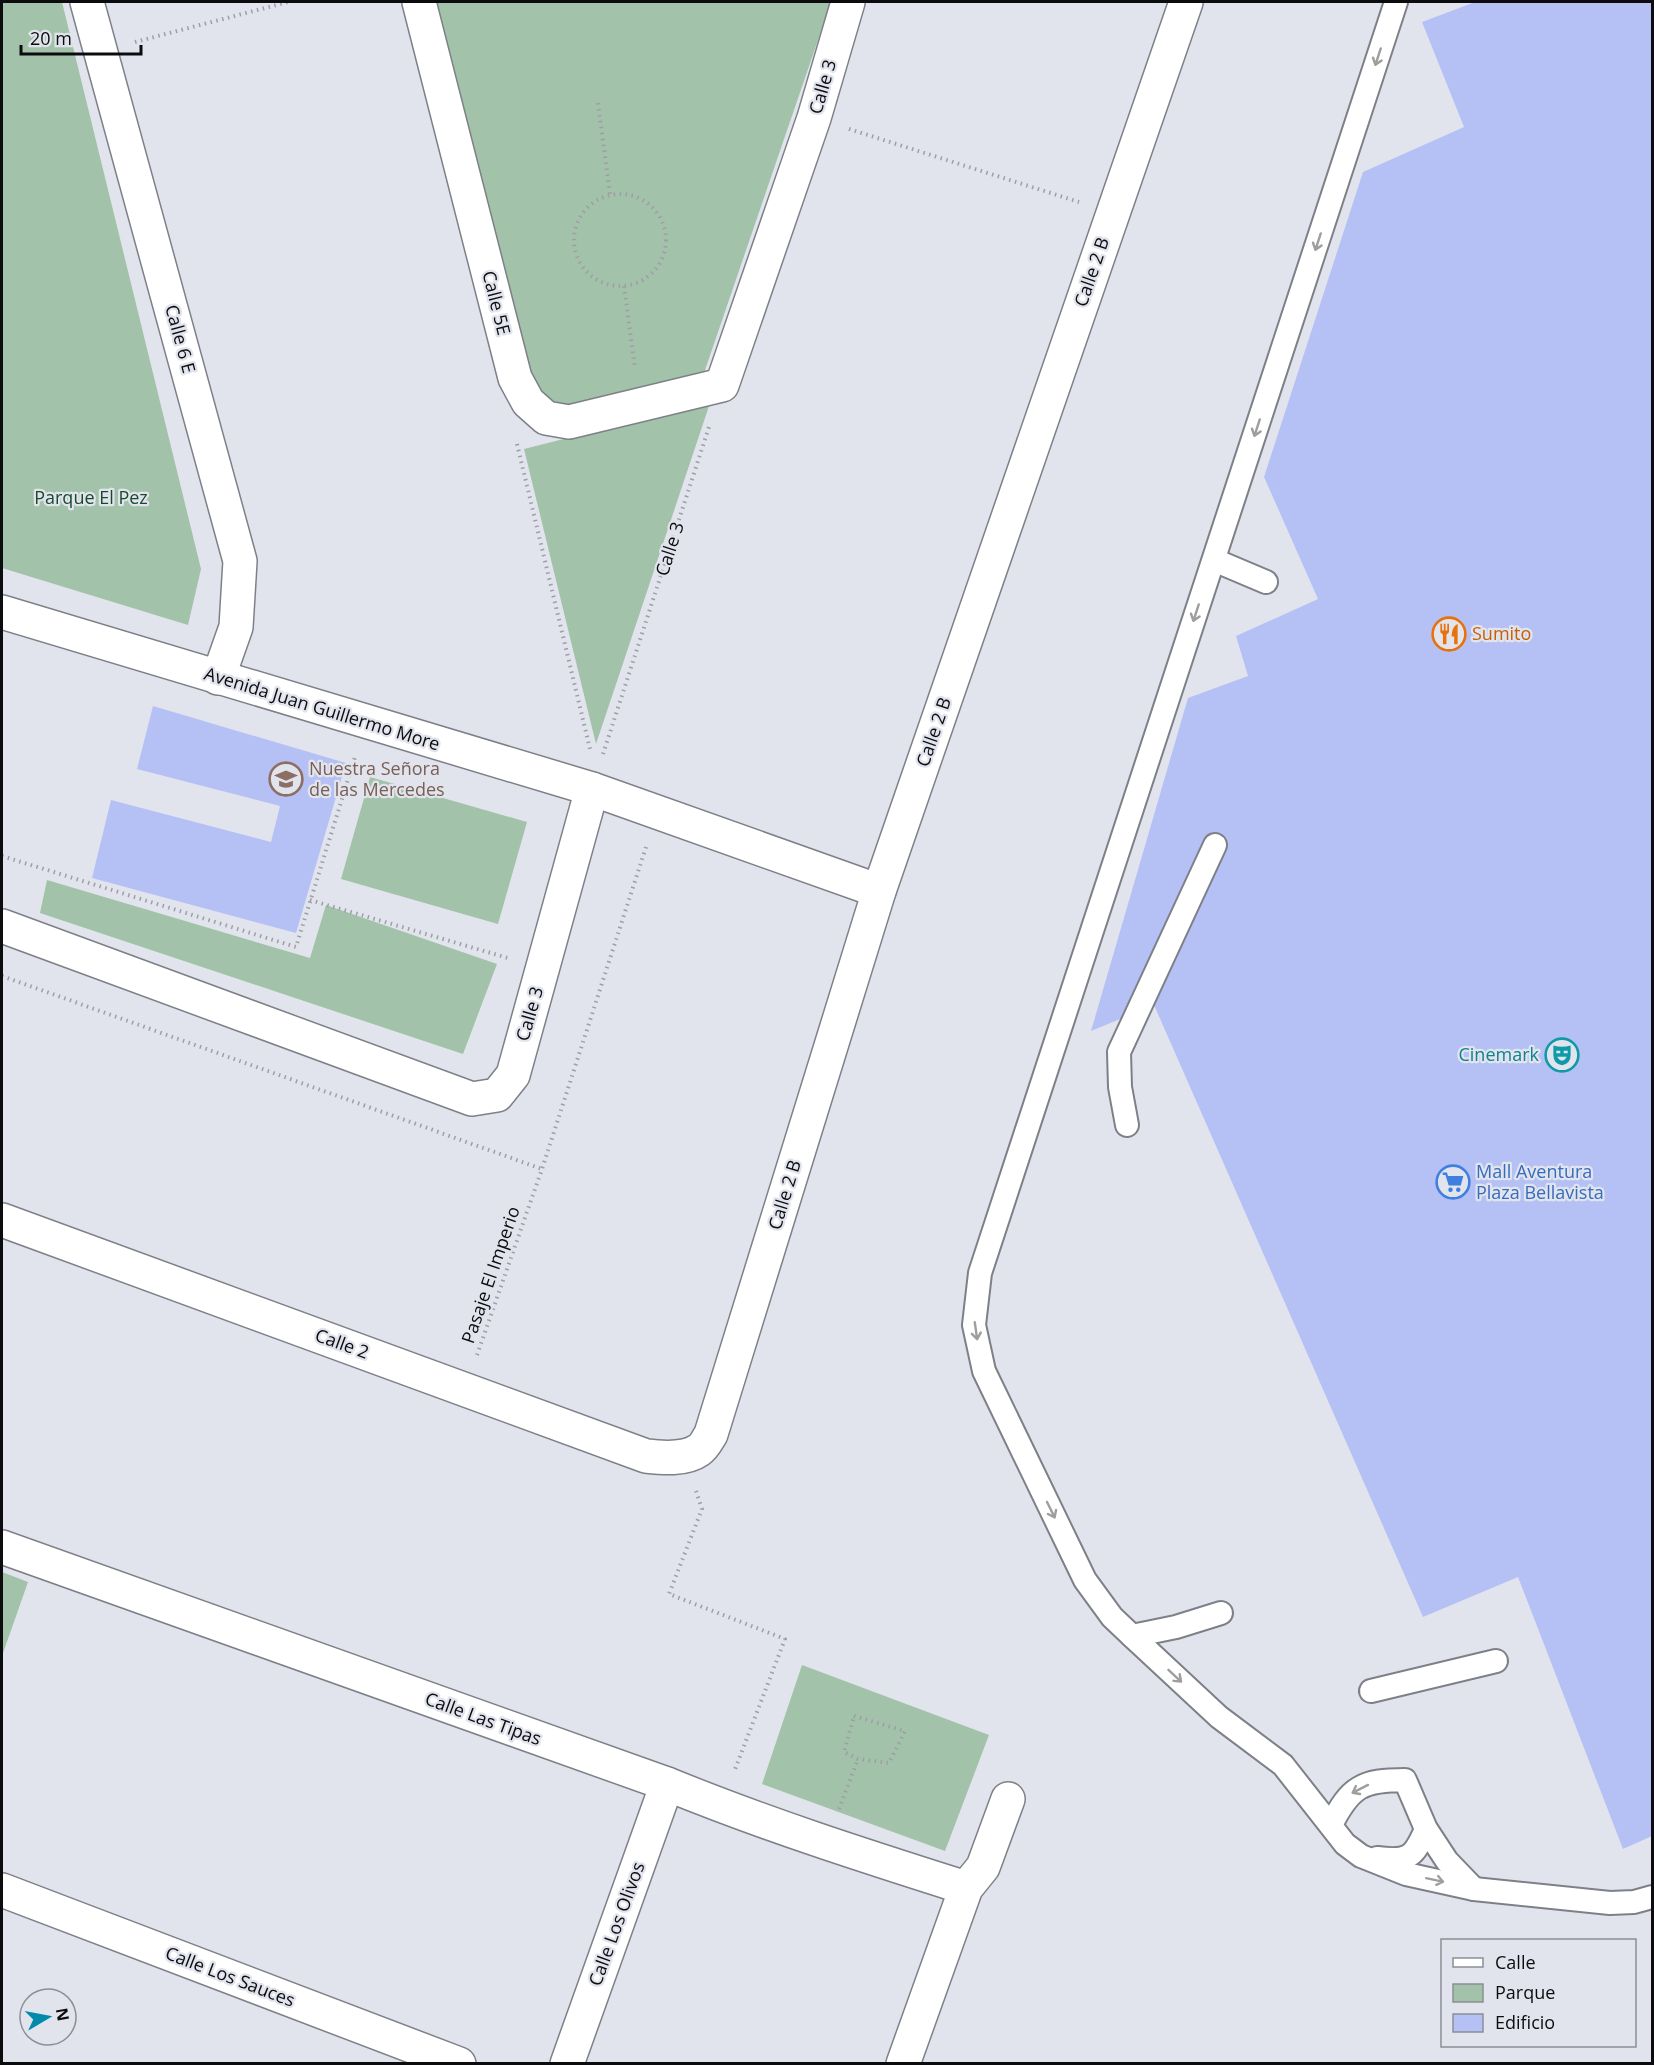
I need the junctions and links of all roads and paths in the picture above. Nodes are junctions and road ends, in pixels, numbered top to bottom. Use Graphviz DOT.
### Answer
graph roads {
  1 [pos="87,2"];
  2 [pos="288,2"];
  3 [pos="419,2"];
  4 [pos="848,2"];
  5 [pos="1186,2"];
  6 [pos="1396,2"];
  7 [pos="101,51"];
  8 [pos="598,103"];
  9 [pos="814,118"];
  10 [pos="610,194"];
  11 [pos="1112,213"];
  12 [pos="624,286"];
  13 [pos="722,385"];
  14 [pos="528,402"];
  15 [pos="640,406"];
  16 [pos="1214,560"];
  17 [pos="1266,582"];
  18 [pos="2,612"];
  19 [pos="218,678"];
  20 [pos="365,722"];
  21 [pos="592,789"];
  22 [pos="658,812"];
  23 [pos="1215,845"];
  24 [pos="2,856"];
  25 [pos="879,891"];
  26 [pos="310,900"];
  27 [pos="2,926"];
  28 [pos="543,968"];
  29 [pos="2,976"];
  30 [pos="1127,1125"];
  31 [pos="542,1168"];
  32 [pos="2,1220"];
  33 [pos="465,1389"];
  34 [pos="684,1456"];
  35 [pos="2,1547"];
  36 [pos="1221,1613"];
  37 [pos="1132,1636"];
  38 [pos="1496,1661"];
  39 [pos="1371,1691"];
  40 [pos="858,1759"];
  41 [pos="667,1784"];
  42 [pos="1008,1799"];
  43 [pos="722,1806"];
  44 [pos="1330,1825"];
  45 [pos="1426,1829"];
  46 [pos="826,1843"];
  47 [pos="1361,1856"];
  48 [pos="966,1888"];
  49 [pos="1474,1889"];
  50 [pos="2,1890"];
  51 [pos="1653,1897"];
  52 [pos="459,2064"];
  53 [pos="567,2064"];
  54 [pos="903,2064"];
  1 -- 7 [label="street, Calle 6 E"];
  2 -- 7 [label="path"];
  3 -- 14 [label="street, Calle 5E"];
  4 -- 9 [label="street, Calle 3"];
  5 -- 11 [label="street, Calle 2 B"];
  6 -- 16 [label="lane, one-way"];
  7 -- 19 [label="street, Calle 6 E"];
  8 -- 10 [label="path"];
  9 -- 11 [label="path"];
  9 -- 13 [label="street, Calle 3"];
  10 -- 12 [label="path"];
  10 -- 12 [label="path"];
  11 -- 25 [label="street, Calle 2 B"];
  12 -- 15 [label="path"];
  13 -- 14 [label="path, Calle 3"];
  13 -- 15 [label="street, Calle 5E"];
  14 -- 15 [label="street, Calle 5E"];
  16 -- 17 [label="lane"];
  16 -- 37 [label="lane, one-way"];
  18 -- 19 [label="street, Avenida Juan Guillermo More"];
  19 -- 20 [label="street, Avenida Juan Guillermo More"];
  20 -- 21 [label="street, Avenida Juan Guillermo More"];
  20 -- 26 [label="path"];
  21 -- 22 [label="street, Avenida Juan Guillermo More"];
  21 -- 28 [label="street, Calle 3"];
  22 -- 25 [label="street, Avenida Juan Guillermo More"];
  22 -- 31 [label="path, Pasaje El Imperio"];
  23 -- 30 [label="lane"];
  24 -- 26 [label="path"];
  25 -- 34 [label="street, Calle 2 B"];
  26 -- 28 [label="path"];
  27 -- 28 [label="street, Calle 3"];
  29 -- 31 [label="path"];
  31 -- 33 [label="path, Pasaje El Imperio"];
  32 -- 33 [label="street, Calle 2"];
  33 -- 34 [label="street, Calle 2"];
  34 -- 43 [label="path"];
  35 -- 41 [label="street, Calle Las Tipas"];
  36 -- 37 [label="lane"];
  37 -- 44 [label="lane, one-way"];
  38 -- 39 [label="lane"];
  40 -- 40 [label="path"];
  40 -- 46 [label="path"];
  41 -- 43 [label="street, Calle Las Tipas"];
  41 -- 53 [label="street, Calle Los Olivos"];
  42 -- 48 [label="street"];
  43 -- 46 [label="street, Calle Las Tipas"];
  45 -- 44 [label="lane, one-way"];
  44 -- 47 [label="lane"];
  45 -- 47 [label="lane"];
  45 -- 49 [label="lane"];
  46 -- 48 [label="street, Calle Las Tipas"];
  47 -- 49 [label="lane, one-way"];
  48 -- 54 [label="street"];
  49 -- 51 [label="lane"];
  50 -- 52 [label="street, Calle Los Sauces"];
}
